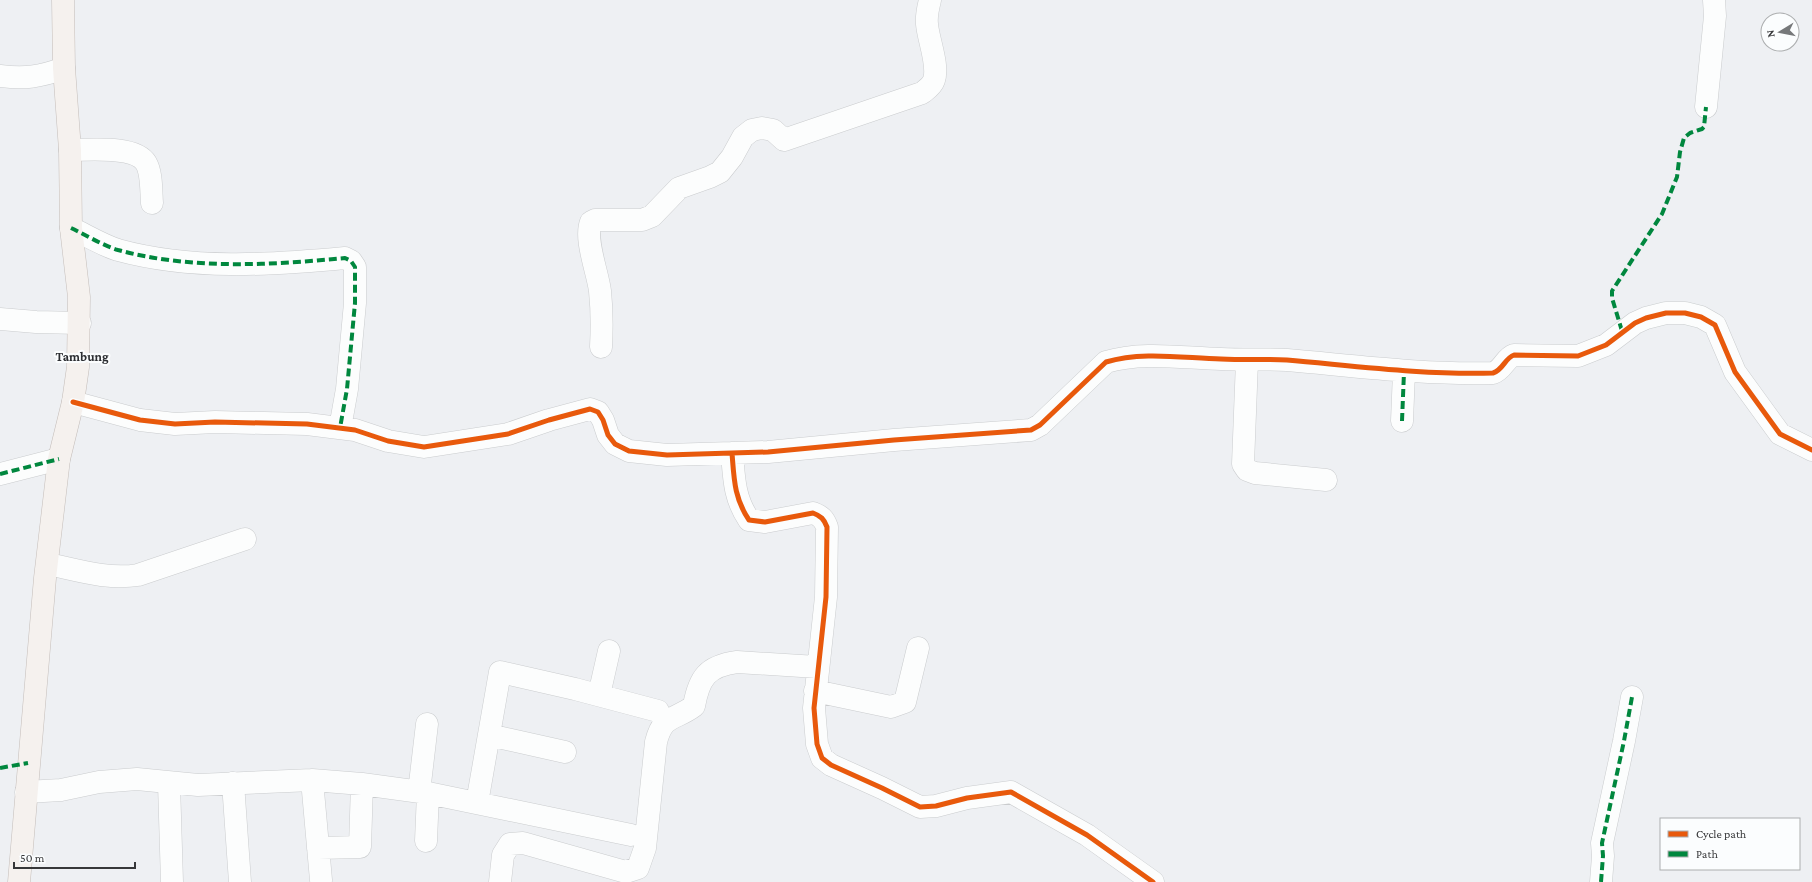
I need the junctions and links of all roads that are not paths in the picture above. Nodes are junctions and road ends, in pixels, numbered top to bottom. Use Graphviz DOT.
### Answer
graph roads {
  1 [pos="63,0"];
  2 [pos="930,0"];
  3 [pos="1714,0"];
  4 [pos="64,68"];
  5 [pos="0,76"];
  6 [pos="1706,107"];
  7 [pos="70,150"];
  8 [pos="152,202"];
  9 [pos="71,228"];
  10 [pos="0,319"];
  11 [pos="80,323"];
  12 [pos="601,347"];
  13 [pos="1247,361"];
  14 [pos="1404,372"];
  15 [pos="73,402"];
  16 [pos="1402,421"];
  17 [pos="340,428"];
  18 [pos="1812,450"];
  19 [pos="732,453"];
  20 [pos="59,459"];
  21 [pos="0,474"];
  22 [pos="1326,480"];
  23 [pos="245,539"];
  24 [pos="47,571"];
  25 [pos="918,648"];
  26 [pos="609,651"];
  27 [pos="817,667"];
  28 [pos="815,691"];
  29 [pos="599,695"];
  30 [pos="1632,697"];
  31 [pos="658,711"];
  32 [pos="427,724"];
  33 [pos="489,735"];
  34 [pos="565,752"];
  35 [pos="312,780"];
  36 [pos="233,783"];
  37 [pos="170,784"];
  38 [pos="362,784"];
  39 [pos="26,792"];
  40 [pos="424,792"];
  41 [pos="477,803"];
  42 [pos="631,834"];
  43 [pos="426,841"];
  44 [pos="318,848"];
  45 [pos="321,880"];
  46 [pos="19,882"];
  47 [pos="172,882"];
  48 [pos="240,882"];
  49 [pos="500,882"];
  50 [pos="1153,882"];
  51 [pos="1601,882"];
  1 -- 4 [label="main road"];
  2 -- 12 [label="street"];
  3 -- 6 [label="street"];
  4 -- 5 [label="street"];
  4 -- 7 [label="main road"];
  7 -- 8 [label="street"];
  7 -- 9 [label="main road"];
  9 -- 11 [label="main road"];
  9 -- 17 [label="street"];
  10 -- 11 [label="street"];
  11 -- 15 [label="main road"];
  13 -- 14 [label="street"];
  13 -- 19 [label="street"];
  13 -- 22 [label="street"];
  14 -- 16 [label="street"];
  14 -- 18 [label="street"];
  15 -- 17 [label="street"];
  15 -- 20 [label="main road"];
  17 -- 19 [label="street"];
  19 -- 27 [label="street"];
  20 -- 21 [label="street"];
  20 -- 24 [label="main road"];
  23 -- 24 [label="street"];
  24 -- 39 [label="main road"];
  25 -- 28 [label="street"];
  26 -- 29 [label="street"];
  27 -- 28 [label="street"];
  27 -- 49 [label="street"];
  28 -- 50 [label="street"];
  29 -- 31 [label="street"];
  29 -- 33 [label="street"];
  30 -- 51 [label="street"];
  32 -- 40 [label="street"];
  33 -- 34 [label="street"];
  33 -- 41 [label="street"];
  35 -- 36 [label="street"];
  35 -- 38 [label="street"];
  35 -- 44 [label="street"];
  36 -- 37 [label="street"];
  36 -- 48 [label="street"];
  37 -- 39 [label="street"];
  37 -- 47 [label="street"];
  38 -- 40 [label="street"];
  38 -- 44 [label="street"];
  39 -- 46 [label="main road"];
  40 -- 41 [label="street"];
  40 -- 43 [label="street"];
  41 -- 42 [label="street"];
  44 -- 45 [label="street"];
}
